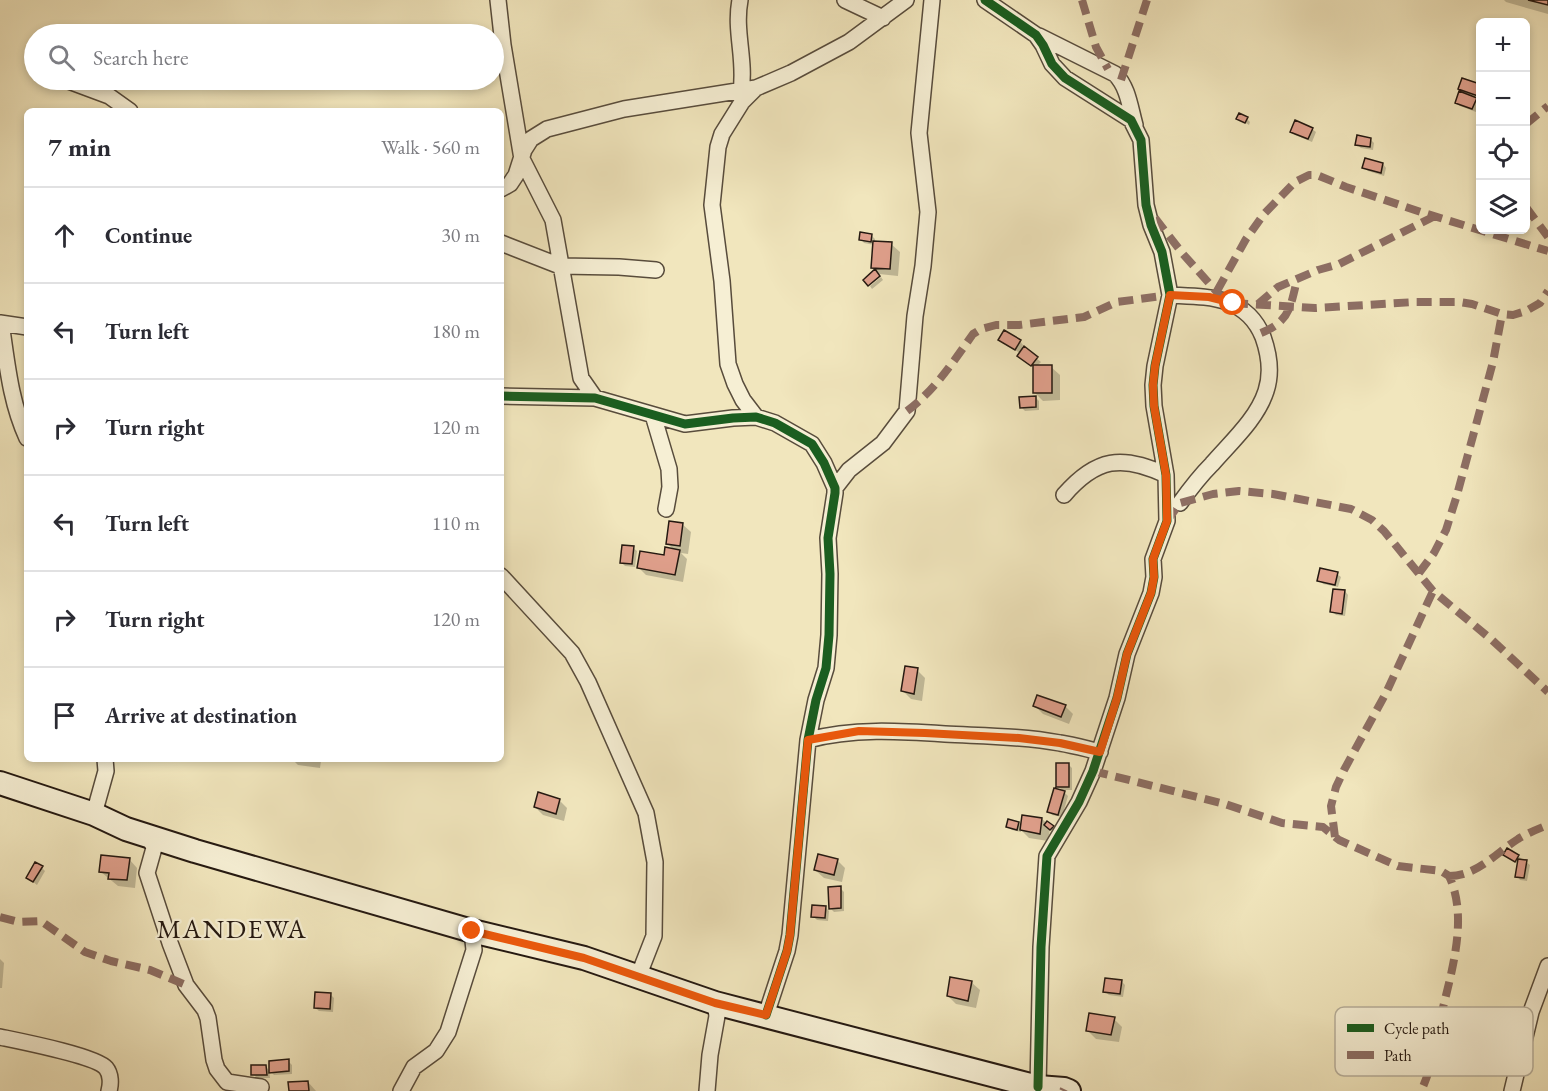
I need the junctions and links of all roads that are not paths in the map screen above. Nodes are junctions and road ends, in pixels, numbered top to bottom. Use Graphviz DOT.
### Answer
graph roads {
  1 [pos="498,0"];
  2 [pos="740,0"];
  3 [pos="845,0"];
  4 [pos="906,0"];
  5 [pos="932,0"];
  6 [pos="986,0"];
  7 [pos="883,18"];
  8 [pos="501,24"];
  9 [pos="1036,35"];
  10 [pos="504,51"];
  11 [pos="93,90"];
  12 [pos="749,90"];
  13 [pos="126,108"];
  14 [pos="1137,129"];
  15 [pos="522,159"];
  16 [pos="504,187"];
  17 [pos="504,244"];
  18 [pos="560,266"];
  19 [pos="656,270"];
  20 [pos="1170,295"];
  21 [pos="0,323"];
  22 [pos="24,327"];
  23 [pos="504,396"];
  24 [pos="595,398"];
  25 [pos="21,401"];
  26 [pos="653,415"];
  27 [pos="756,417"];
  28 [pos="24,420"];
  29 [pos="1166,475"];
  30 [pos="835,488"];
  31 [pos="1064,495"];
  32 [pos="1180,503"];
  33 [pos="666,509"];
  34 [pos="504,579"];
  35 [pos="808,740"];
  36 [pos="1100,752"];
  37 [pos="105,762"];
  38 [pos="0,783"];
  39 [pos="94,814"];
  40 [pos="149,836"];
  41 [pos="472,931"];
  42 [pos="1548,966"];
  43 [pos="638,977"];
  44 [pos="715,1003"];
  45 [pos="1533,1007"];
  46 [pos="766,1015"];
  47 [pos="0,1037"];
  48 [pos="1516,1076"];
  49 [pos="261,1087"];
  50 [pos="1038,1087"];
  51 [pos="109,1091"];
  52 [pos="401,1091"];
  53 [pos="707,1091"];
  54 [pos="1069,1091"];
  55 [pos="1512,1091"];
  1 -- 8 [label="street"];
  2 -- 12 [label="street"];
  3 -- 7 [label="street"];
  4 -- 7 [label="street"];
  5 -- 30 [label="street"];
  6 -- 9 [label="street"];
  7 -- 12 [label="street"];
  9 -- 14 [label="street"];
  9 -- 14 [label="street"];
  10 -- 15 [label="street"];
  11 -- 13 [label="street"];
  12 -- 15 [label="street"];
  12 -- 27 [label="street"];
  14 -- 20 [label="street"];
  15 -- 16 [label="street"];
  15 -- 18 [label="street"];
  17 -- 18 [label="street"];
  18 -- 19 [label="street"];
  18 -- 24 [label="street"];
  20 -- 29 [label="street"];
  20 -- 32 [label="street"];
  21 -- 22 [label="street"];
  21 -- 25 [label="street"];
  23 -- 24 [label="street"];
  24 -- 26 [label="street"];
  25 -- 28 [label="street"];
  26 -- 27 [label="street"];
  26 -- 33 [label="street"];
  27 -- 30 [label="street"];
  29 -- 31 [label="street"];
  29 -- 36 [label="street"];
  30 -- 35 [label="street"];
  34 -- 43 [label="street"];
  35 -- 36 [label="street"];
  35 -- 46 [label="street"];
  36 -- 50 [label="street"];
  37 -- 39 [label="street"];
  38 -- 39 [label="main road"];
  39 -- 40 [label="main road"];
  40 -- 41 [label="main road"];
  40 -- 49 [label="street"];
  41 -- 43 [label="main road"];
  41 -- 52 [label="street"];
  42 -- 45 [label="street"];
  43 -- 44 [label="main road"];
  44 -- 46 [label="main road"];
  44 -- 53 [label="street"];
  46 -- 50 [label="main road"];
  47 -- 51 [label="street"];
  48 -- 55 [label="street"];
  50 -- 54 [label="main road"];
}
